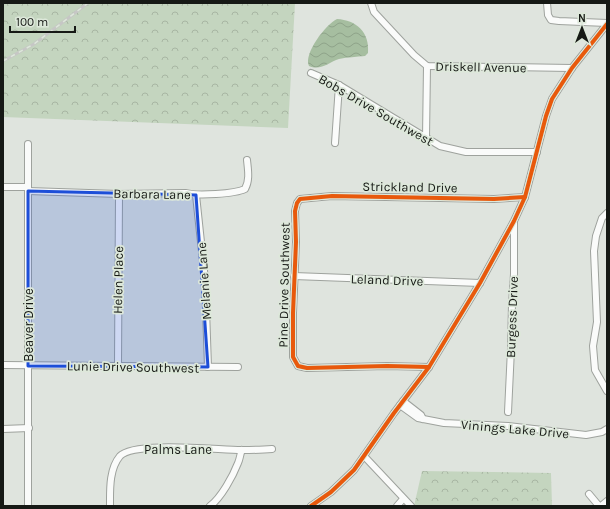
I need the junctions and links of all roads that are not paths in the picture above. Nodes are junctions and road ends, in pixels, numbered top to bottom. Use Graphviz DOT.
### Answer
graph roads {
  1 [pos="371,3"];
  2 [pos="547,3"];
  3 [pos="607,23"];
  4 [pos="427,66"];
  5 [pos="572,68"];
  6 [pos="311,73"];
  7 [pos="339,85"];
  8 [pos="426,138"];
  9 [pos="335,143"];
  10 [pos="28,144"];
  11 [pos="537,152"];
  12 [pos="247,160"];
  13 [pos="3,188"];
  14 [pos="28,189"];
  15 [pos="119,194"];
  16 [pos="196,196"];
  17 [pos="525,197"];
  18 [pos="297,203"];
  19 [pos="607,213"];
  20 [pos="514,221"];
  21 [pos="294,276"];
  22 [pos="480,283"];
  23 [pos="3,365"];
  24 [pos="28,366"];
  25 [pos="118,366"];
  26 [pos="208,367"];
  27 [pos="238,367"];
  28 [pos="429,367"];
  29 [pos="607,391"];
  30 [pos="409,394"];
  31 [pos="402,403"];
  32 [pos="416,411"];
  33 [pos="508,412"];
  34 [pos="423,419"];
  35 [pos="28,428"];
  36 [pos="3,429"];
  37 [pos="607,429"];
  38 [pos="272,449"];
  39 [pos="242,450"];
  40 [pos="364,456"];
  41 [pos="588,494"];
  42 [pos="403,499"];
  43 [pos="607,501"];
  44 [pos="28,506"];
  45 [pos="110,506"];
  46 [pos="210,506"];
  47 [pos="311,506"];
  48 [pos="396,506"];
  49 [pos="411,506"];
  50 [pos="600,506"];
  1 -- 4 [label="street, Driskell Avenue"];
  2 -- 3 [label="street"];
  3 -- 5 [label="street"];
  4 -- 5 [label="street, Driskell Avenue"];
  4 -- 8 [label="street"];
  5 -- 11 [label="street"];
  6 -- 7 [label="street, Bobs Drive Southwest"];
  7 -- 8 [label="street, Bobs Drive Southwest"];
  7 -- 9 [label="street"];
  8 -- 11 [label="street, Bobs Drive Southwest"];
  10 -- 14 [label="street, Beaver Drive"];
  11 -- 17 [label="street"];
  12 -- 16 [label="street, Barbara Lane"];
  13 -- 14 [label="street, Barbara Lane"];
  14 -- 15 [label="street, Barbara Lane"];
  14 -- 24 [label="street, Beaver Drive"];
  15 -- 16 [label="street, Barbara Lane"];
  15 -- 25 [label="street, Helen Place"];
  16 -- 26 [label="street, Melanie Lane"];
  17 -- 18 [label="street, Strickland Drive"];
  17 -- 20 [label="street"];
  18 -- 21 [label="street, Pine Drive Southwest"];
  19 -- 29 [label="street"];
  20 -- 22 [label="street"];
  20 -- 33 [label="street, Burgess Drive"];
  21 -- 22 [label="street, Leland Drive"];
  21 -- 28 [label="street, Pine Drive Southwest"];
  22 -- 28 [label="street"];
  23 -- 24 [label="street, Lunie Drive Southwest"];
  24 -- 25 [label="street, Lunie Drive Southwest"];
  24 -- 35 [label="street, Beaver Drive"];
  25 -- 26 [label="street, Lunie Drive Southwest"];
  26 -- 27 [label="street, Lunie Drive Southwest"];
  28 -- 30 [label="street"];
  30 -- 31 [label="street"];
  30 -- 32 [label="street"];
  31 -- 32 [label="street"];
  31 -- 34 [label="street, Vinings Lake Drive"];
  31 -- 40 [label="street"];
  32 -- 34 [label="street"];
  34 -- 37 [label="street, Vinings Lake Drive"];
  35 -- 36 [label="street"];
  35 -- 44 [label="street, Beaver Drive"];
  38 -- 39 [label="street, Palms Lane"];
  39 -- 45 [label="street, Palms Lane"];
  39 -- 46 [label="street"];
  40 -- 42 [label="street"];
  40 -- 47 [label="street"];
  41 -- 50 [label="street"];
  42 -- 48 [label="street"];
  42 -- 49 [label="street"];
  43 -- 50 [label="street"];
}
